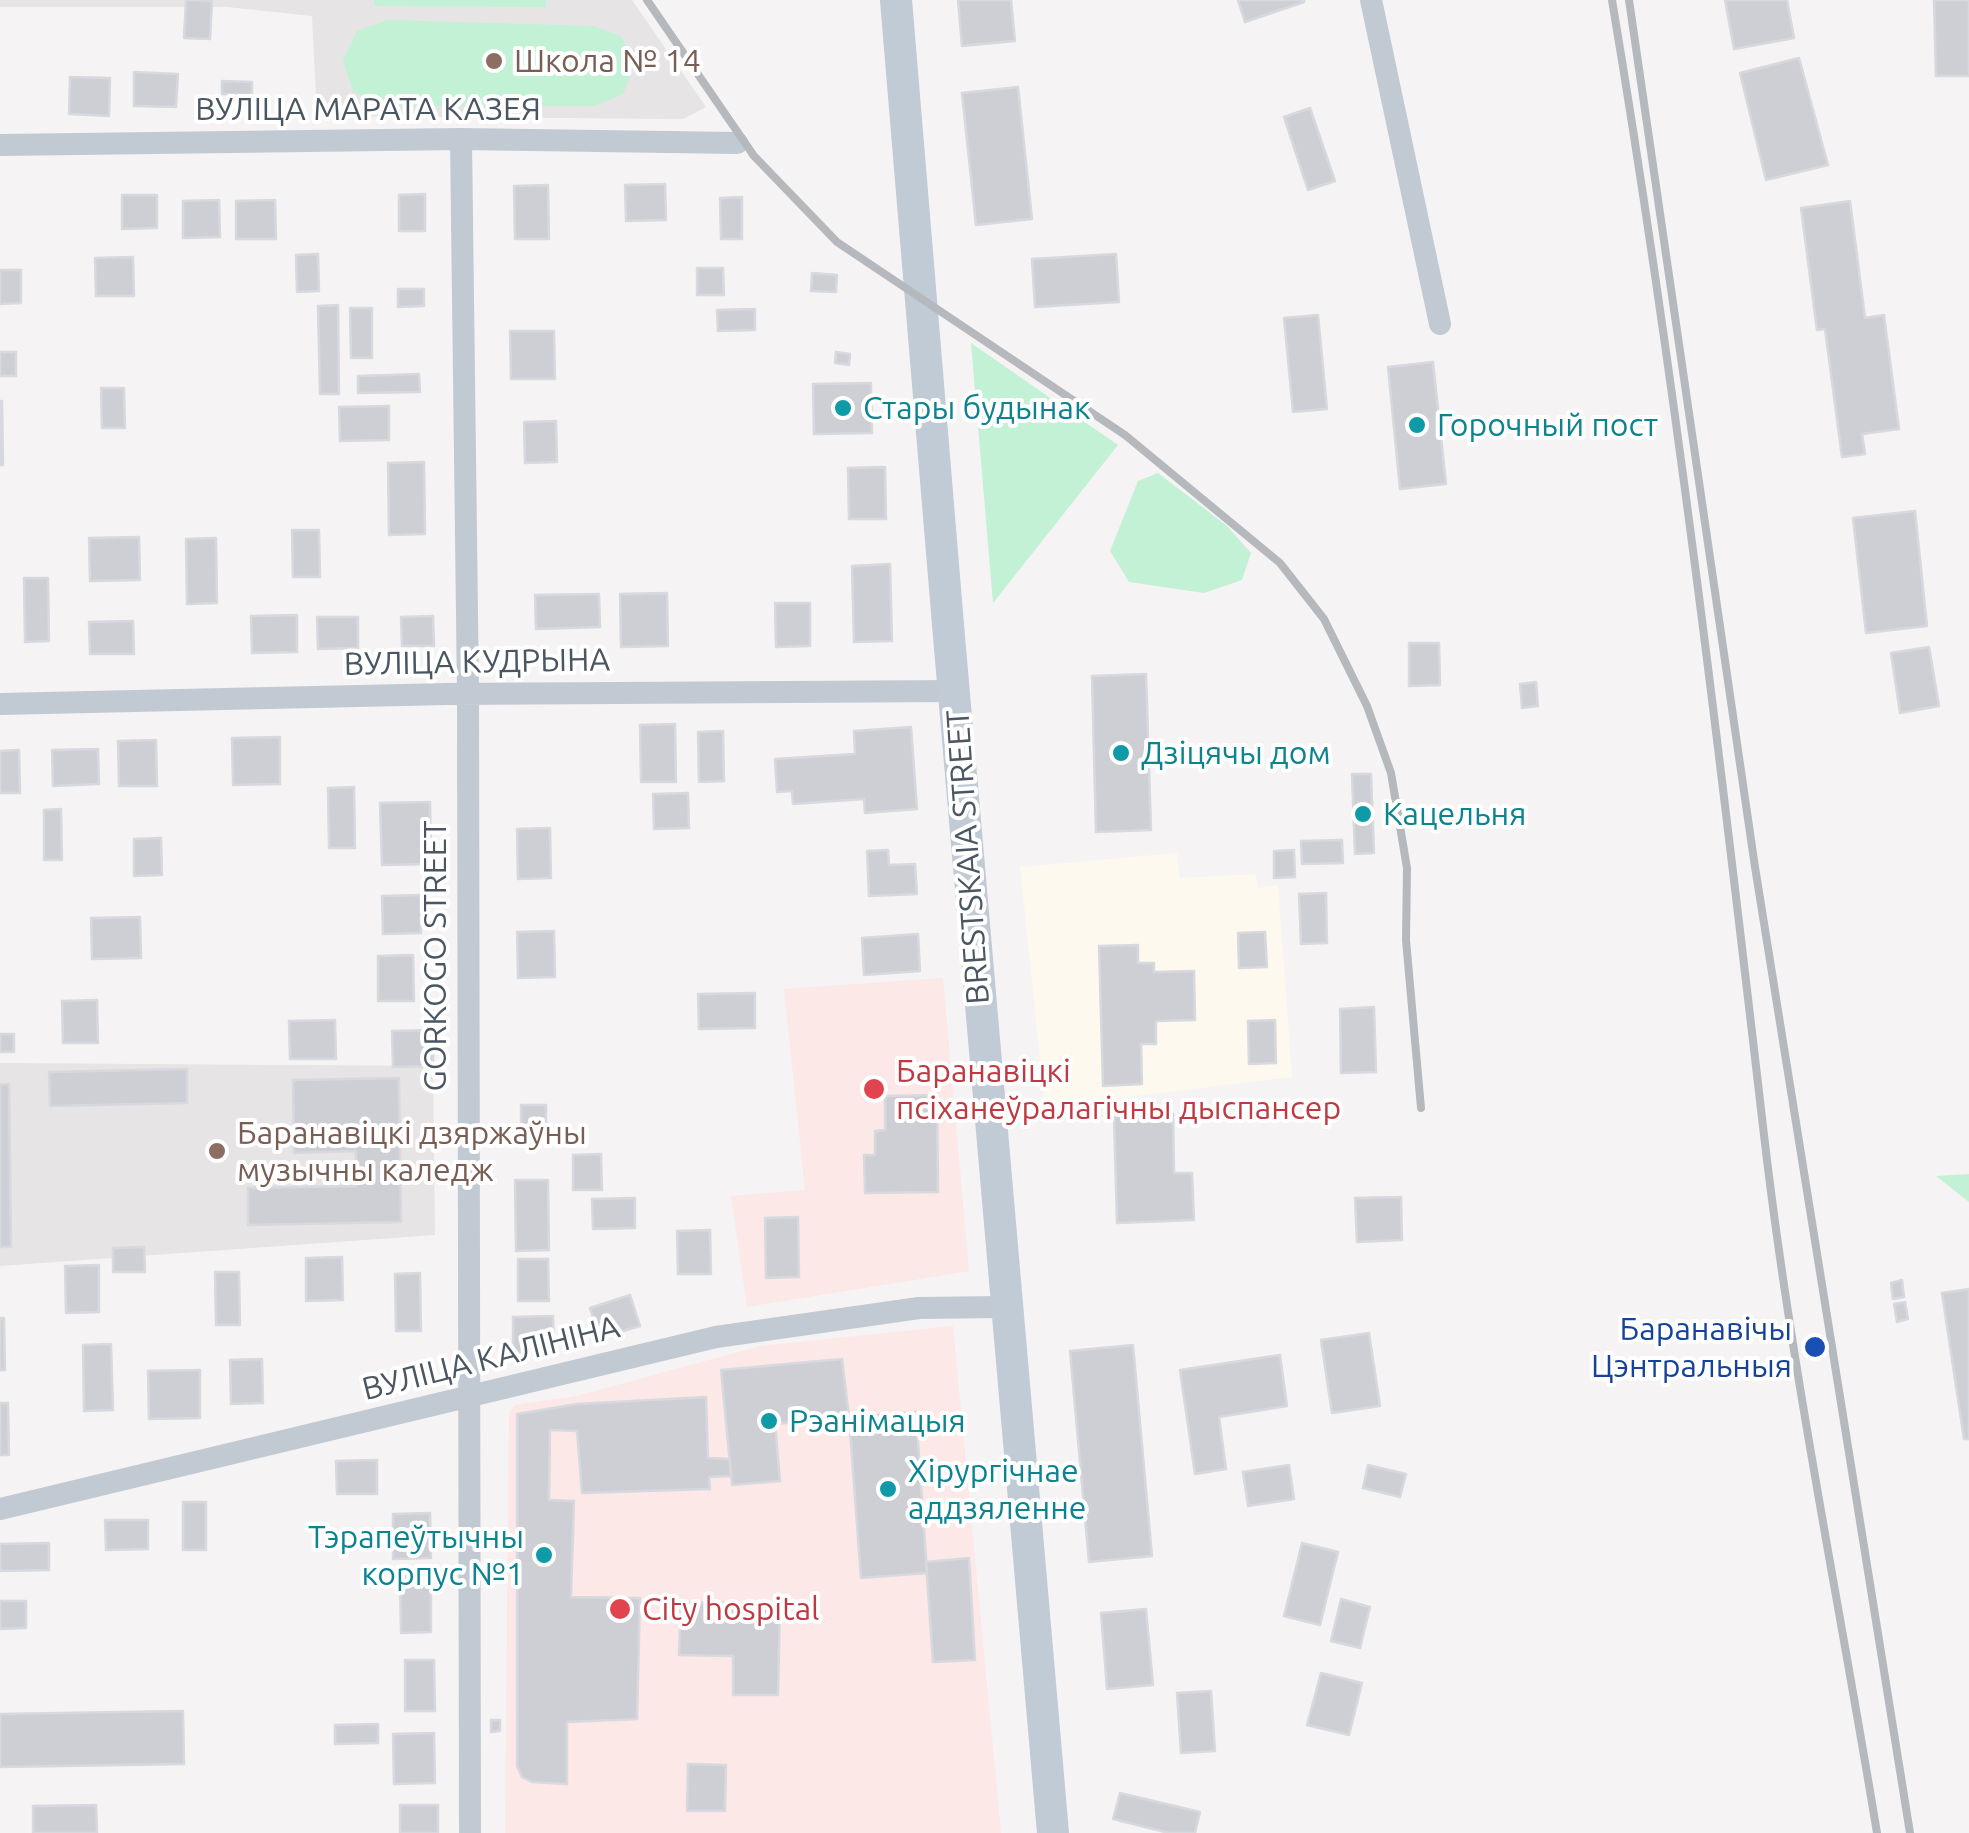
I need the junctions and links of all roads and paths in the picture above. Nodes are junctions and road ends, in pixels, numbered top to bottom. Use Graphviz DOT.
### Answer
graph roads {
  1 [pos="896,0"];
  2 [pos="1371,0"];
  3 [pos="461,139"];
  4 [pos="737,143"];
  5 [pos="0,145"];
  6 [pos="1440,324"];
  7 [pos="956,690"];
  8 [pos="468,693"];
  9 [pos="0,704"];
  10 [pos="1002,1307"];
  11 [pos="468,1398"];
  12 [pos="0,1508"];
  13 [pos="470,1833"];
  14 [pos="1053,1833"];
  1 -- 7 [label="main road, BRESTSKAIA STREET"];
  2 -- 6 [label="street"];
  3 -- 4 [label="street, ВУЛІЦА МАРАТА КАЗЕЯ"];
  3 -- 5 [label="street, ВУЛІЦА МАРАТА КАЗЕЯ"];
  3 -- 8 [label="street, GORKOGO STREET"];
  7 -- 8 [label="street, ВУЛІЦА КУДРЫНА"];
  7 -- 10 [label="main road, BRESTSKAIA STREET"];
  8 -- 9 [label="street, ВУЛІЦА КУДРЫНА"];
  8 -- 11 [label="street, GORKOGO STREET"];
  10 -- 11 [label="street, ВУЛІЦА КАЛІНІНА"];
  10 -- 14 [label="main road, BRESTSKAIA STREET"];
  11 -- 12 [label="street, ВУЛІЦА КАЛІНІНА"];
  11 -- 13 [label="street, GORKOGO STREET"];
}
